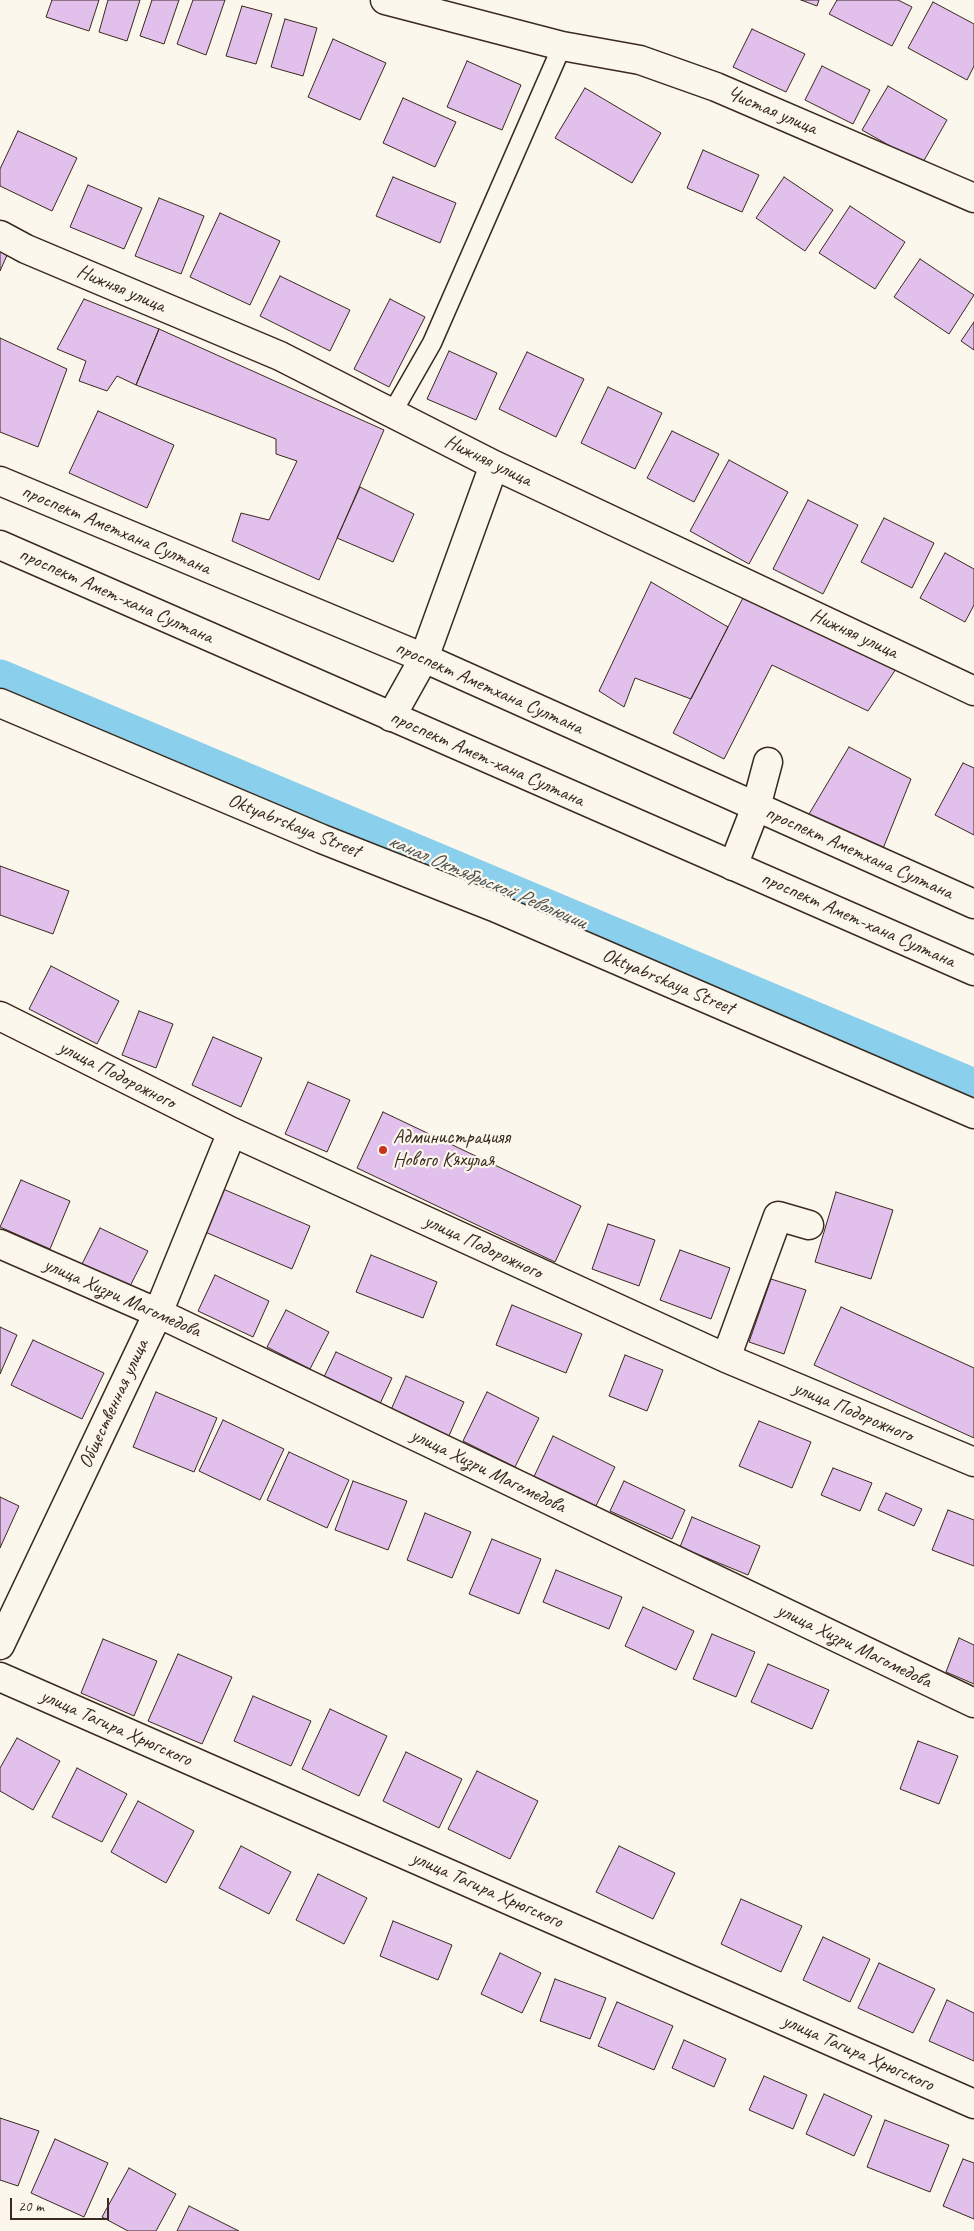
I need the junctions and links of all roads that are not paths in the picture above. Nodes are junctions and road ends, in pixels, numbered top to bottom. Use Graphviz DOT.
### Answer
graph roads {
  1 [pos="385,0"];
  2 [pos="562,46"];
  3 [pos="974,198"];
  4 [pos="0,236"];
  5 [pos="392,413"];
  6 [pos="494,465"];
  7 [pos="0,481"];
  8 [pos="0,545"];
  9 [pos="424,658"];
  10 [pos="974,691"];
  11 [pos="0,702"];
  12 [pos="391,717"];
  13 [pos="768,762"];
  14 [pos="756,807"];
  15 [pos="733,866"];
  16 [pos="974,904"];
  17 [pos="974,971"];
  18 [pos="0,1016"];
  19 [pos="974,1114"];
  20 [pos="232,1132"];
  21 [pos="809,1225"];
  22 [pos="0,1244"];
  23 [pos="158,1313"];
  24 [pos="726,1358"];
  25 [pos="974,1462"];
  26 [pos="0,1645"];
  27 [pos="0,1677"];
  28 [pos="974,1704"];
  29 [pos="974,2104"];
  1 -- 2 [label="street, Чистая улица"];
  2 -- 3 [label="street, Чистая улица"];
  2 -- 5 [label="lane"];
  4 -- 5 [label="street, Нижняя улица"];
  5 -- 6 [label="street, Нижняя улица"];
  6 -- 9 [label="street"];
  6 -- 10 [label="street, Нижняя улица"];
  7 -- 9 [label="street, проспект Аметхана Султана"];
  8 -- 12 [label="street, проспект Амет-хана Султана"];
  9 -- 12 [label="street"];
  9 -- 14 [label="street, проспект Аметхана Султана"];
  11 -- 19 [label="street, Oktyabrskaya Street"];
  12 -- 15 [label="street, проспект Амет-хана Султана"];
  13 -- 14 [label="street"];
  14 -- 15 [label="street"];
  14 -- 16 [label="street, проспект Аметхана Султана"];
  15 -- 17 [label="street, проспект Амет-хана Султана"];
  18 -- 20 [label="street, улица Подорожного"];
  20 -- 23 [label="street, Общественная улица"];
  20 -- 24 [label="street, улица Подорожного"];
  21 -- 24 [label="street"];
  22 -- 23 [label="street, улица Хизри Магомедова"];
  23 -- 26 [label="street, Общественная улица"];
  23 -- 28 [label="street, улица Хизри Магомедова"];
  24 -- 25 [label="street, улица Подорожного"];
  27 -- 29 [label="street, улица Тагира Хрюгского"];
}
